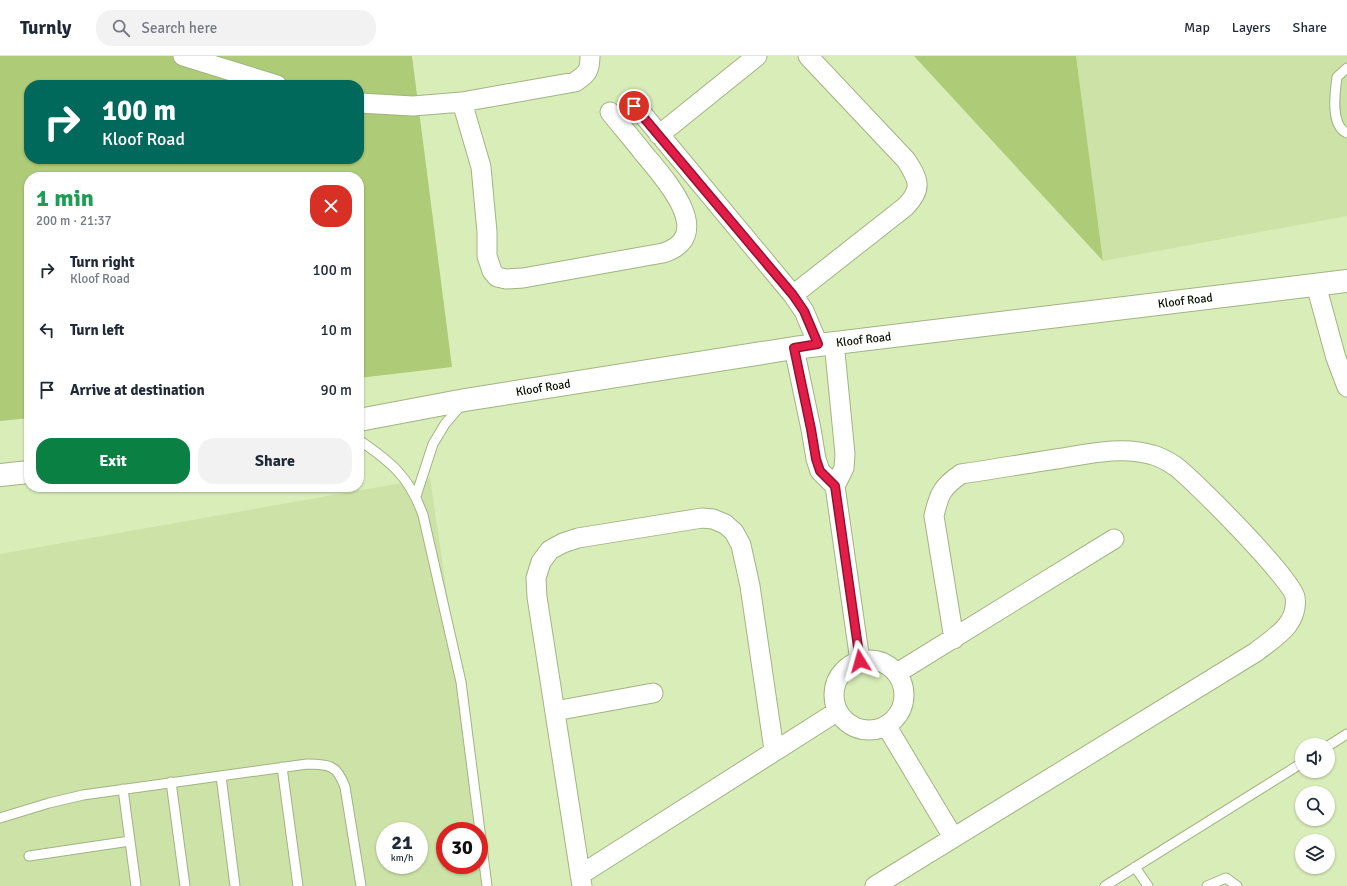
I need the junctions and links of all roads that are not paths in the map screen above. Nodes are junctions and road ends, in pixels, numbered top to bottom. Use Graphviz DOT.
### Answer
graph roads {
  1 [pos="183,56"];
  2 [pos="590,56"];
  3 [pos="757,56"];
  4 [pos="808,56"];
  5 [pos="1347,68"];
  6 [pos="261,80"];
  7 [pos="462,102"];
  8 [pos="364,103"];
  9 [pos="634,106"];
  10 [pos="610,112"];
  11 [pos="1347,133"];
  12 [pos="659,135"];
  13 [pos="1347,281"];
  14 [pos="1316,285"];
  15 [pos="793,295"];
  16 [pos="826,343"];
  17 [pos="794,348"];
  18 [pos="1347,387"];
  19 [pos="465,400"];
  20 [pos="364,419"];
  21 [pos="364,444"];
  22 [pos="24,473"];
  23 [pos="0,475"];
  24 [pos="835,486"];
  25 [pos="416,496"];
  26 [pos="1114,539"];
  27 [pos="954,639"];
  28 [pos="860,661"];
  29 [pos="897,673"];
  30 [pos="653,693"];
  31 [pos="555,711"];
  32 [pos="838,711"];
  33 [pos="887,727"];
  34 [pos="1347,734"];
  35 [pos="1335,742"];
  36 [pos="774,750"];
  37 [pos="1295,766"];
  38 [pos="282,767"];
  39 [pos="220,776"];
  40 [pos="171,782"];
  41 [pos="123,789"];
  42 [pos="0,818"];
  43 [pos="953,837"];
  44 [pos="130,841"];
  45 [pos="29,856"];
  46 [pos="1135,867"];
  47 [pos="581,880"];
  48 [pos="136,886"];
  49 [pos="185,886"];
  50 [pos="235,886"];
  51 [pos="298,886"];
  52 [pos="361,886"];
  53 [pos="487,886"];
  54 [pos="874,886"];
  55 [pos="1105,886"];
  56 [pos="1148,886"];
  57 [pos="1207,886"];
  58 [pos="1237,886"];
  1 -- 6 [label="street"];
  2 -- 7 [label="street"];
  3 -- 12 [label="street"];
  4 -- 15 [label="street"];
  5 -- 11 [label="lane"];
  7 -- 8 [label="street"];
  7 -- 10 [label="street"];
  9 -- 12 [label="street"];
  12 -- 15 [label="street"];
  13 -- 14 [label="street, Kloof Road"];
  14 -- 16 [label="street, Kloof Road"];
  14 -- 18 [label="street"];
  15 -- 16 [label="street"];
  16 -- 17 [label="street, Kloof Road"];
  16 -- 24 [label="street"];
  17 -- 19 [label="street, Kloof Road"];
  17 -- 24 [label="street"];
  19 -- 20 [label="street, Kloof Road"];
  19 -- 25 [label="lane"];
  21 -- 25 [label="lane"];
  22 -- 23 [label="street"];
  24 -- 28 [label="street"];
  25 -- 53 [label="lane"];
  26 -- 27 [label="street"];
  27 -- 29 [label="street"];
  27 -- 43 [label="street"];
  28 -- 29 [label="street"];
  28 -- 32 [label="street"];
  29 -- 33 [label="street"];
  30 -- 31 [label="street"];
  31 -- 36 [label="street"];
  31 -- 47 [label="street"];
  32 -- 33 [label="street"];
  32 -- 36 [label="street"];
  33 -- 43 [label="street"];
  34 -- 35 [label="lane"];
  36 -- 47 [label="street"];
  37 -- 46 [label="lane"];
  38 -- 39 [label="lane"];
  38 -- 51 [label="lane"];
  38 -- 52 [label="lane"];
  39 -- 40 [label="lane"];
  39 -- 50 [label="lane"];
  40 -- 41 [label="lane"];
  40 -- 49 [label="lane"];
  41 -- 42 [label="lane"];
  41 -- 44 [label="lane"];
  43 -- 54 [label="street"];
  44 -- 45 [label="lane"];
  44 -- 48 [label="lane"];
  46 -- 55 [label="lane"];
  46 -- 56 [label="lane"];
  57 -- 58 [label="lane"];
}
